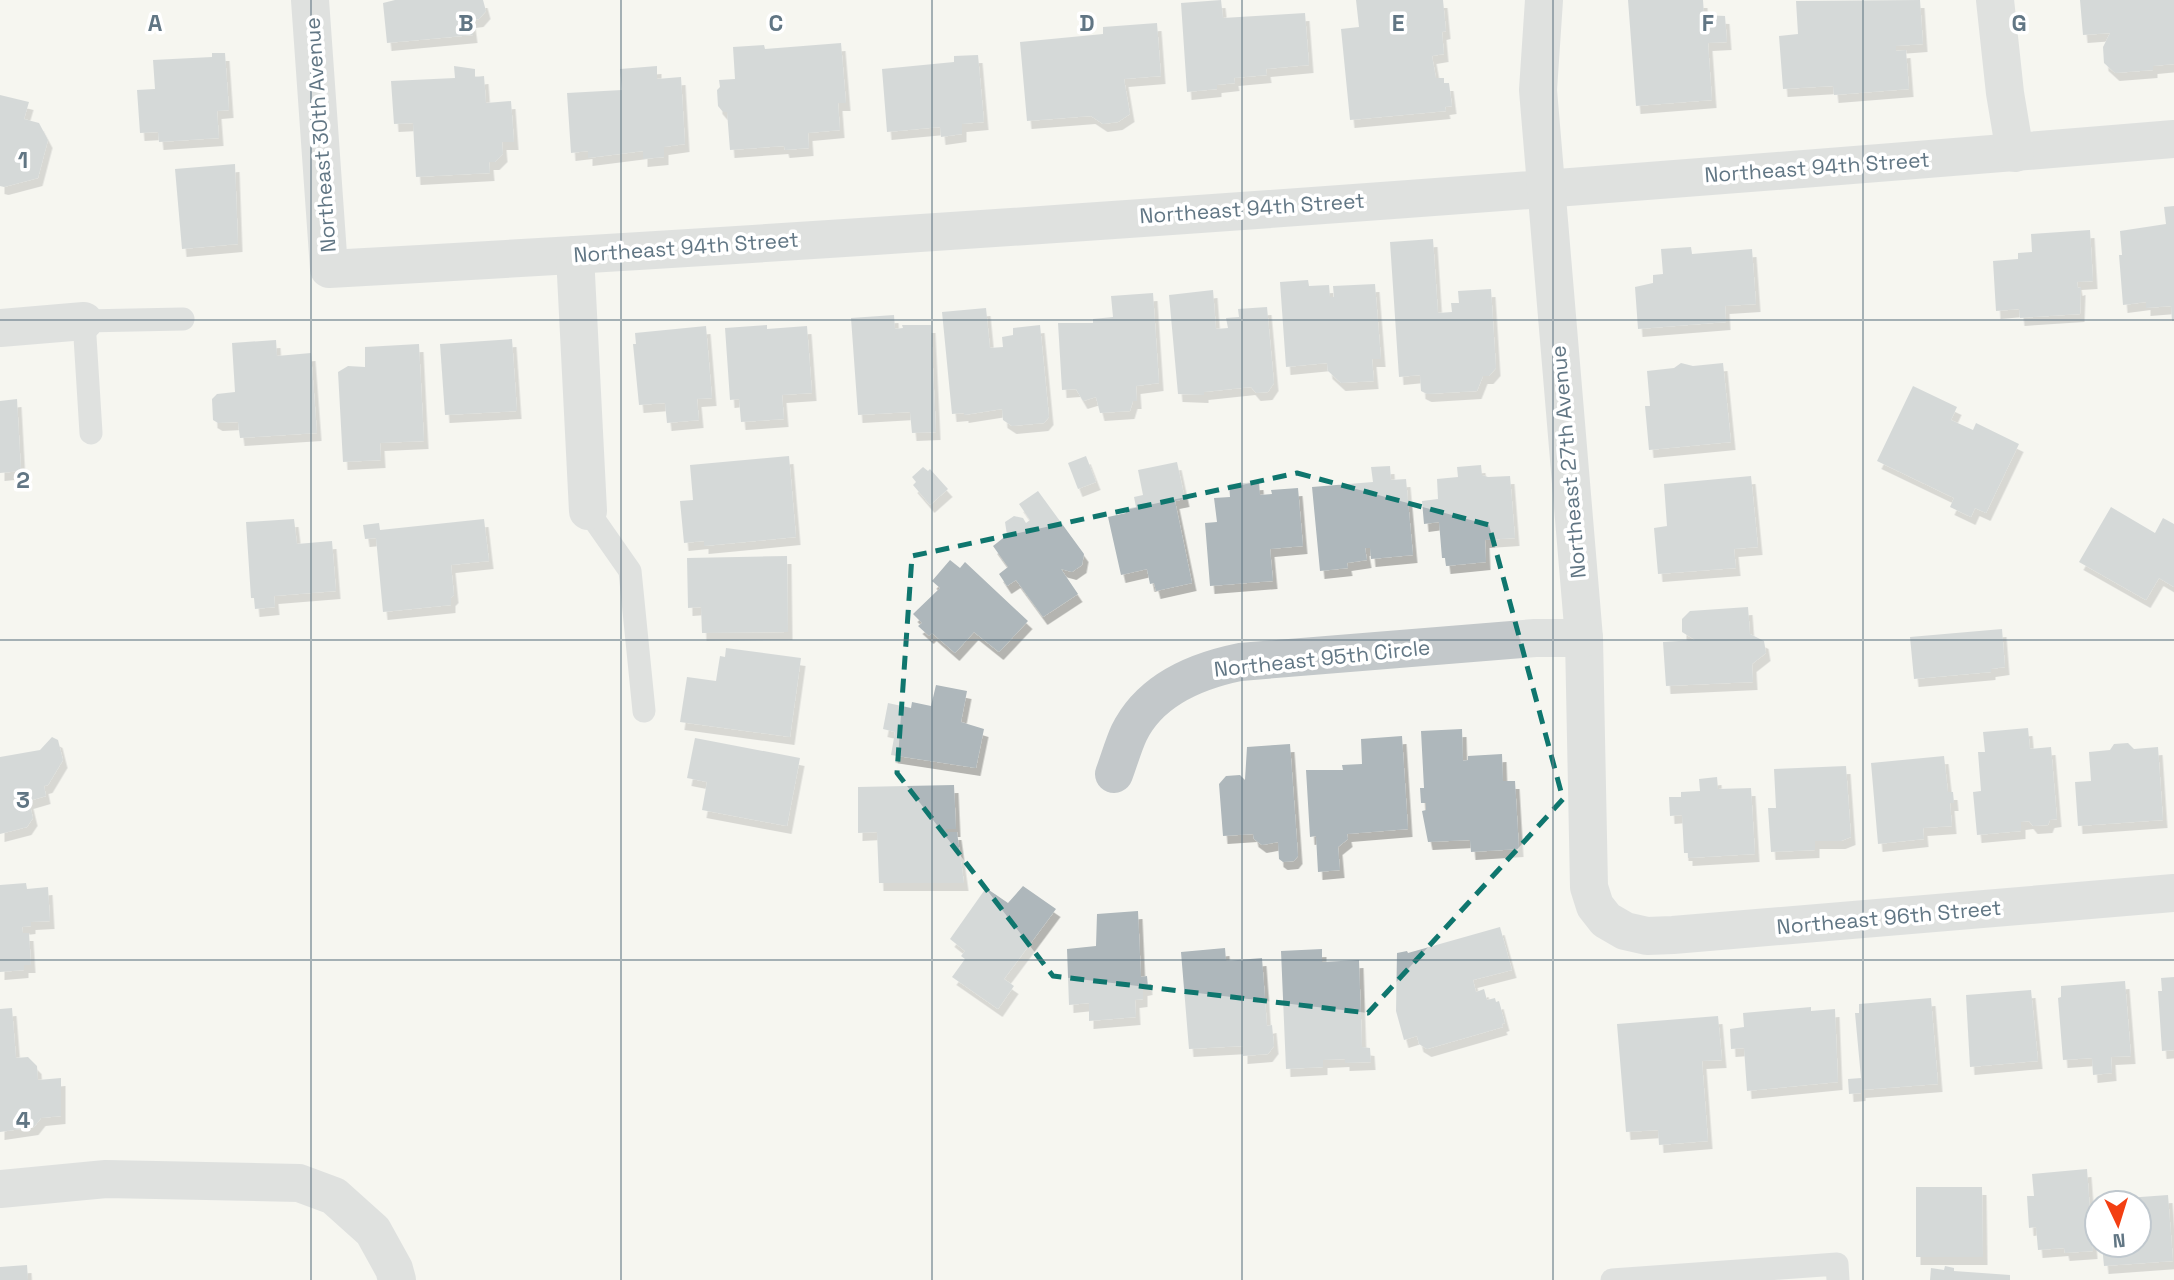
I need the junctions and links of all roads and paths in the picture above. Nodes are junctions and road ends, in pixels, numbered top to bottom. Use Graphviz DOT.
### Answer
graph roads {
  1 [pos="310,0"];
  2 [pos="1544,0"];
  3 [pos="1995,0"];
  4 [pos="2174,139"];
  5 [pos="2015,153"];
  6 [pos="1545,188"];
  7 [pos="575,255"];
  8 [pos="329,269"];
  9 [pos="183,319"];
  10 [pos="84,321"];
  11 [pos="0,328"];
  12 [pos="91,433"];
  13 [pos="588,511"];
  14 [pos="1584,638"];
  15 [pos="644,711"];
  16 [pos="1114,774"];
  17 [pos="2174,892"];
  18 [pos="1606,920"];
  19 [pos="0,1189"];
  20 [pos="397,1280"];
  21 [pos="1612,1280"];
  22 [pos="1838,1280"];
  1 -- 8 [label="street, Northeast 30th Avenue"];
  2 -- 6 [label="street, Northeast 27th Avenue"];
  3 -- 5 [label="street"];
  4 -- 5 [label="street, Northeast 94th Street"];
  5 -- 6 [label="street, Northeast 94th Street"];
  6 -- 7 [label="street, Northeast 94th Street"];
  6 -- 14 [label="street, Northeast 27th Avenue"];
  7 -- 8 [label="street, Northeast 94th Street"];
  7 -- 13 [label="street"];
  9 -- 10 [label="lane"];
  10 -- 11 [label="street"];
  10 -- 12 [label="lane"];
  13 -- 15 [label="lane"];
  14 -- 16 [label="street, Northeast 95th Circle"];
  14 -- 18 [label="street, Northeast 27th Avenue"];
  17 -- 18 [label="street, Northeast 96th Street"];
  19 -- 20 [label="street"];
  21 -- 22 [label="lane"];
}
